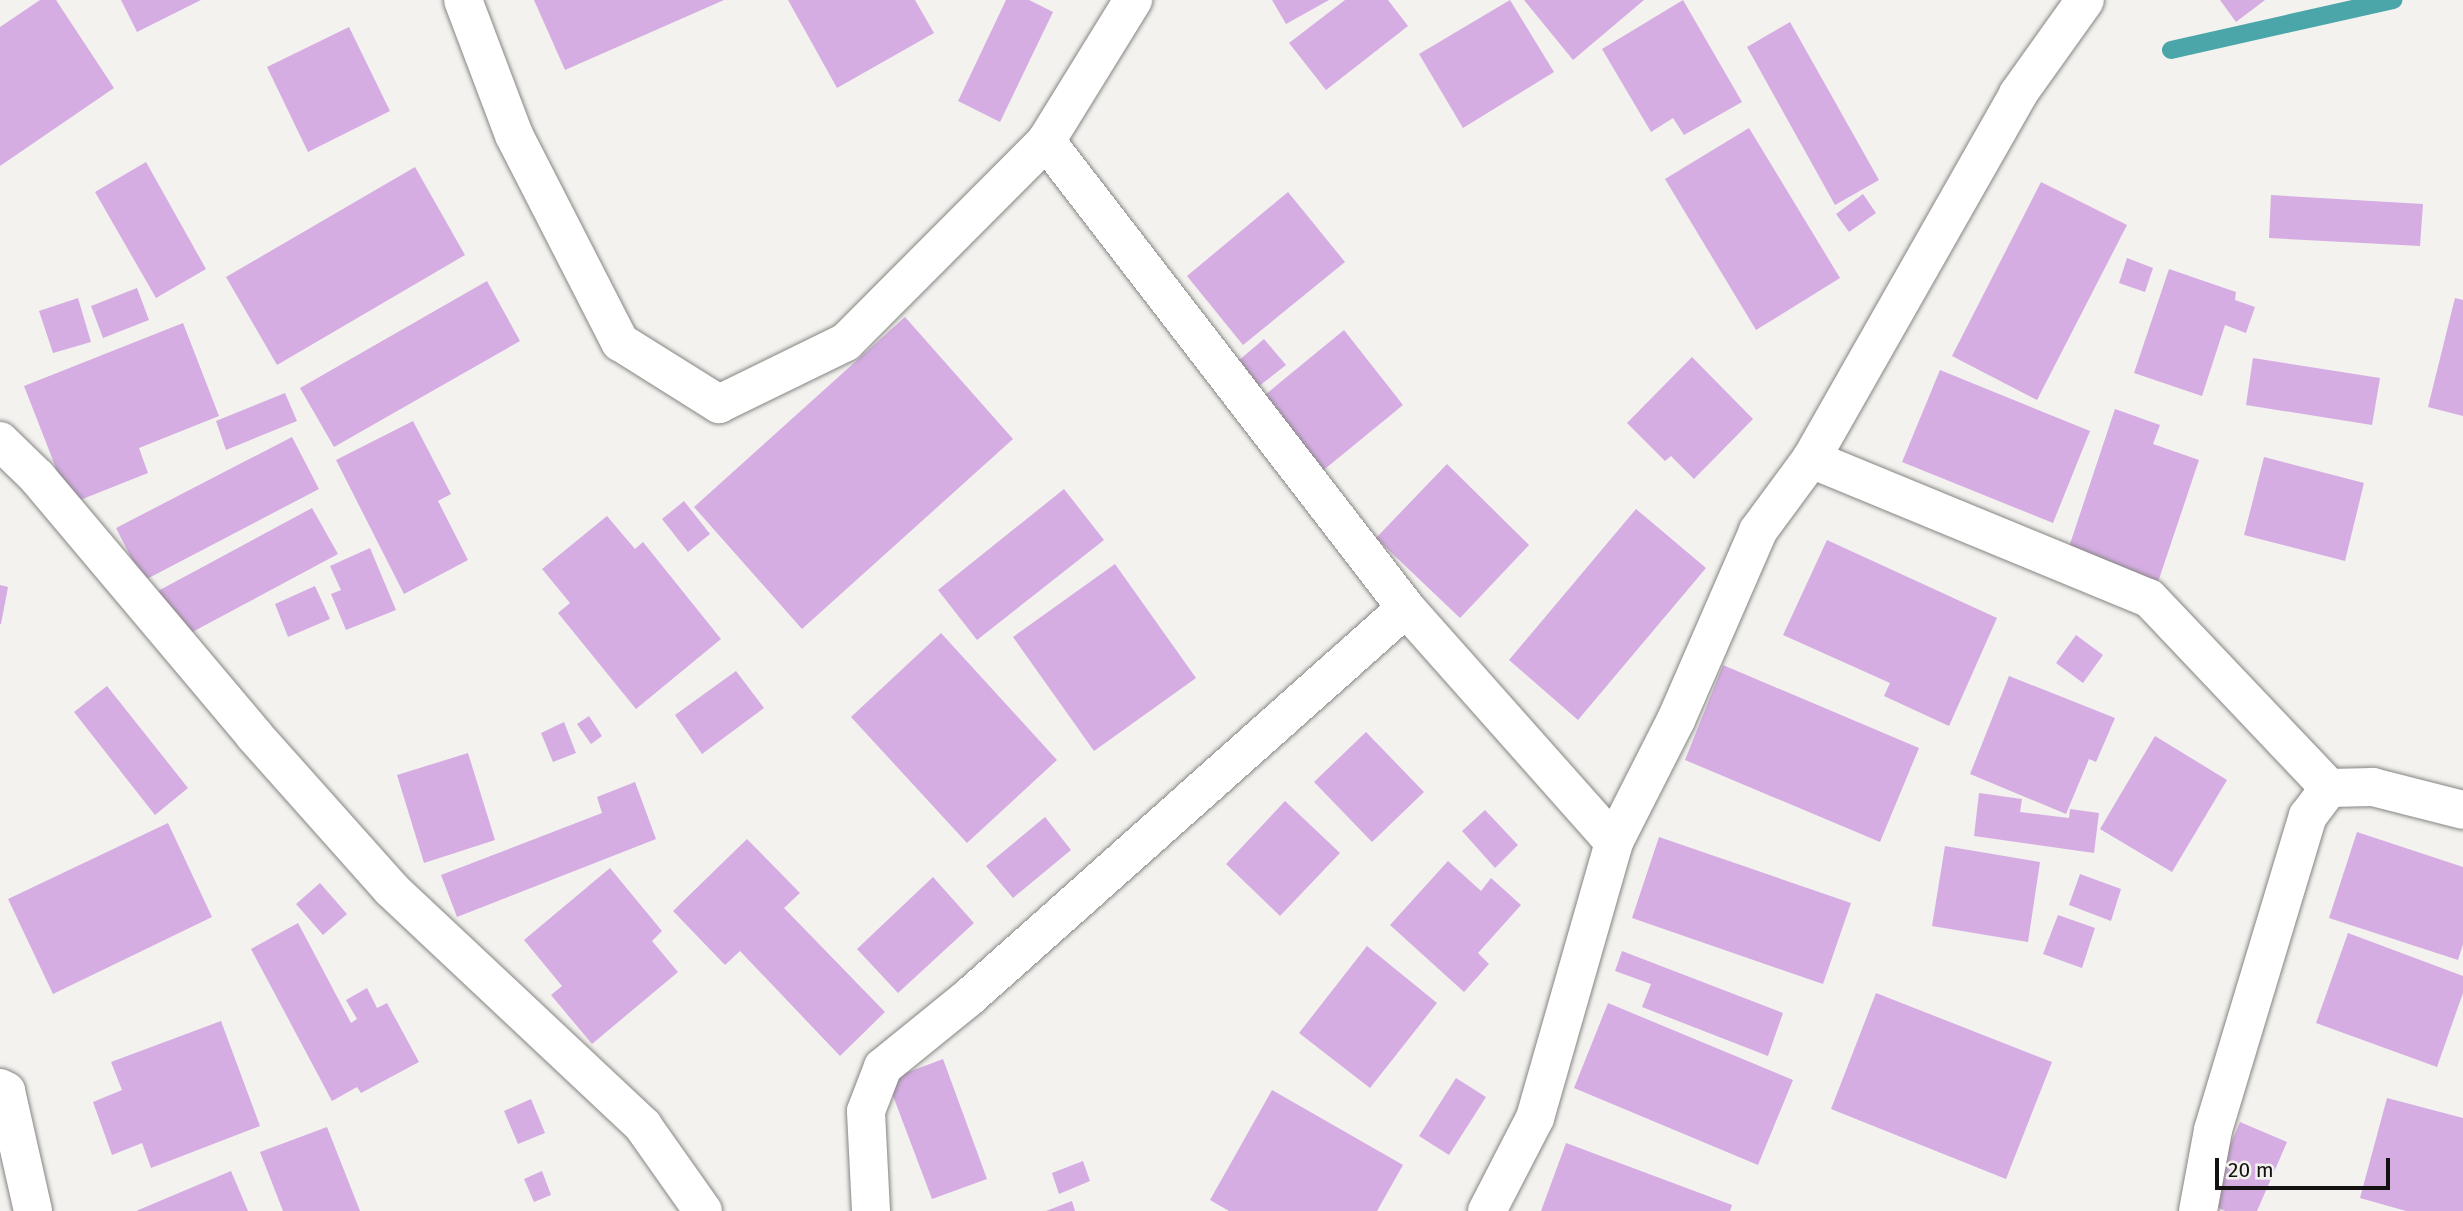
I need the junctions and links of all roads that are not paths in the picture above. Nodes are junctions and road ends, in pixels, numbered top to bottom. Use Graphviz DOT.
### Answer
graph roads {
  1 [pos="463,0"];
  2 [pos="1133,0"];
  3 [pos="2085,0"];
  4 [pos="1046,141"];
  5 [pos="0,441"];
  6 [pos="1811,458"];
  7 [pos="0,470"];
  8 [pos="37,477"];
  9 [pos="1406,608"];
  10 [pos="2329,788"];
  11 [pos="2463,810"];
  12 [pos="1614,842"];
  13 [pos="0,1088"];
  14 [pos="33,1211"];
  15 [pos="703,1211"];
  16 [pos="871,1211"];
  17 [pos="1487,1211"];
  18 [pos="2198,1211"];
  1 -- 4 [label="street"];
  2 -- 4 [label="street"];
  3 -- 6 [label="street"];
  4 -- 9 [label="street"];
  5 -- 8 [label="street"];
  6 -- 10 [label="street"];
  6 -- 12 [label="street"];
  7 -- 8 [label="street"];
  8 -- 15 [label="street"];
  9 -- 12 [label="street"];
  9 -- 16 [label="street"];
  10 -- 11 [label="street"];
  10 -- 18 [label="street"];
  12 -- 17 [label="street"];
  13 -- 14 [label="street"];
}
